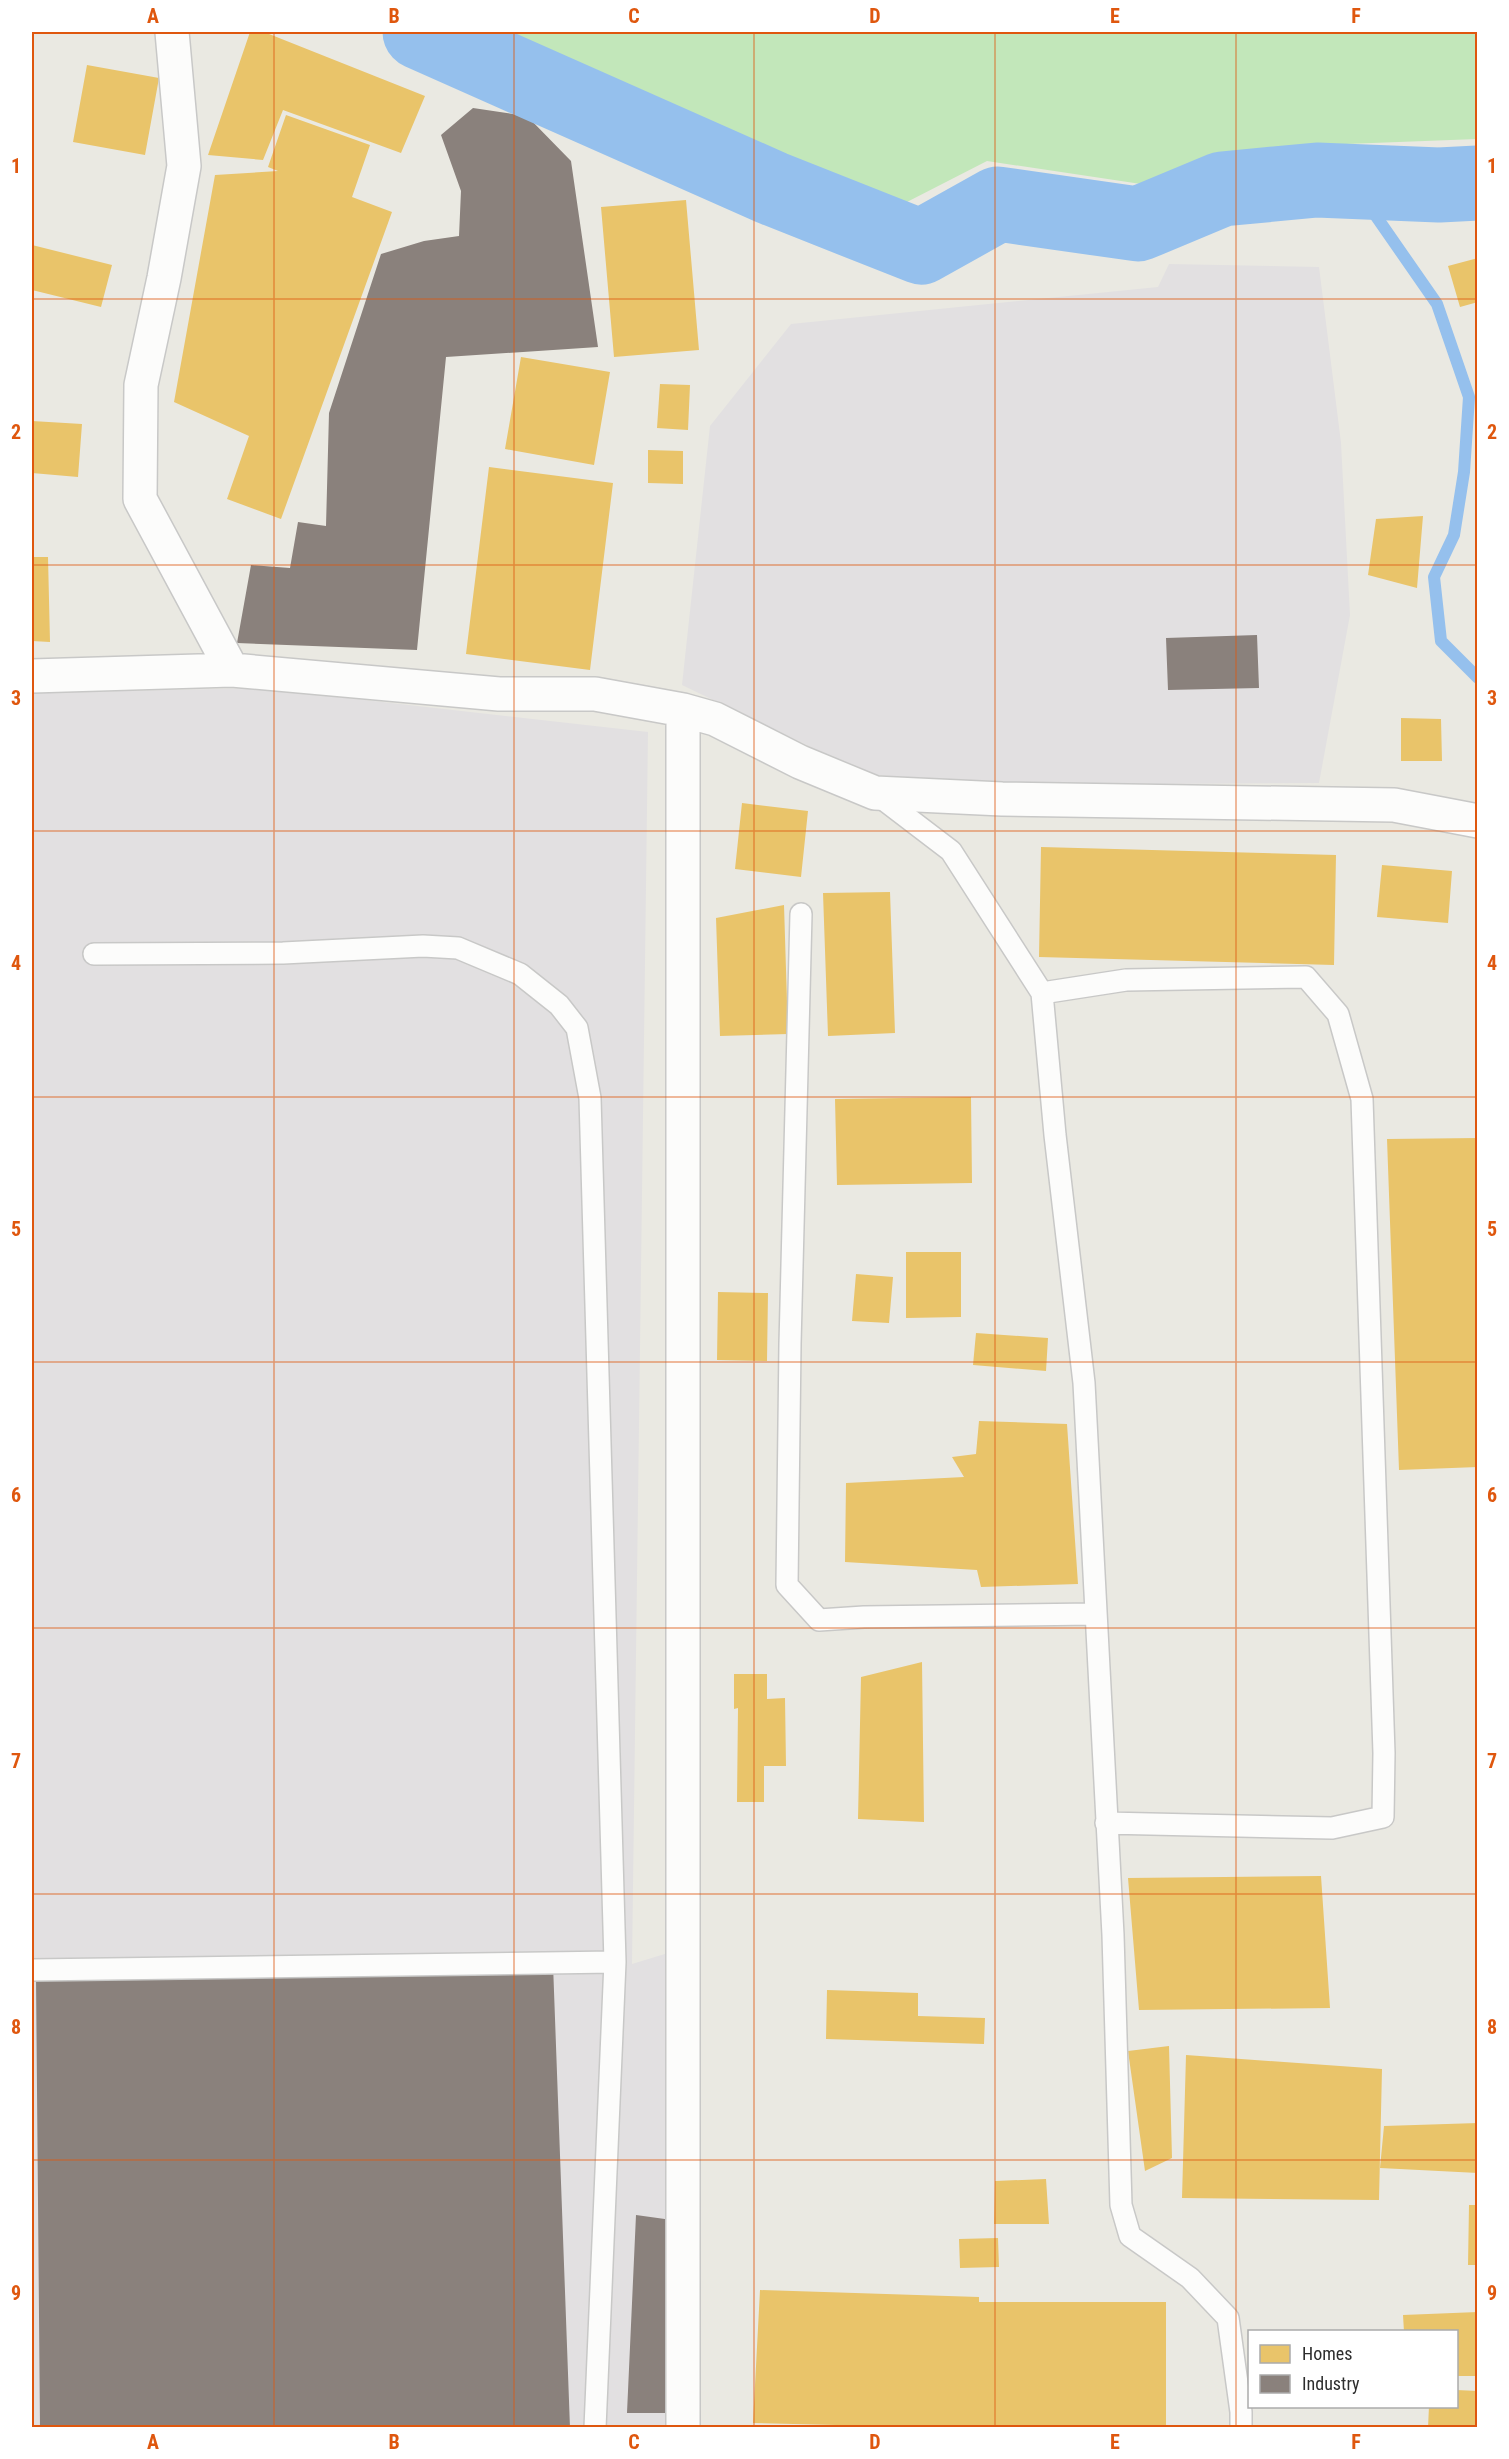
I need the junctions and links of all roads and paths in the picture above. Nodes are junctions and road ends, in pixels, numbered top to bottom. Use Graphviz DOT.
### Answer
graph roads {
  1 [pos="172,32"];
  2 [pos="232,670"];
  3 [pos="32,676"];
  4 [pos="683,710"];
  5 [pos="875,793"];
  6 [pos="1478,821"];
  7 [pos="801,914"];
  8 [pos="94,954"];
  9 [pos="1042,993"];
  10 [pos="1095,1614"];
  11 [pos="1106,1823"];
  12 [pos="615,1962"];
  13 [pos="32,1970"];
  14 [pos="595,2427"];
  15 [pos="683,2427"];
  16 [pos="1241,2427"];
  1 -- 2 [label="street"];
  2 -- 3 [label="street"];
  2 -- 4 [label="street"];
  4 -- 5 [label="street"];
  4 -- 15 [label="street"];
  5 -- 6 [label="street"];
  5 -- 9 [label="lane"];
  7 -- 10 [label="lane"];
  8 -- 12 [label="lane"];
  9 -- 10 [label="lane"];
  9 -- 11 [label="lane"];
  10 -- 11 [label="lane"];
  11 -- 16 [label="lane"];
  12 -- 13 [label="lane"];
  12 -- 14 [label="lane"];
}
